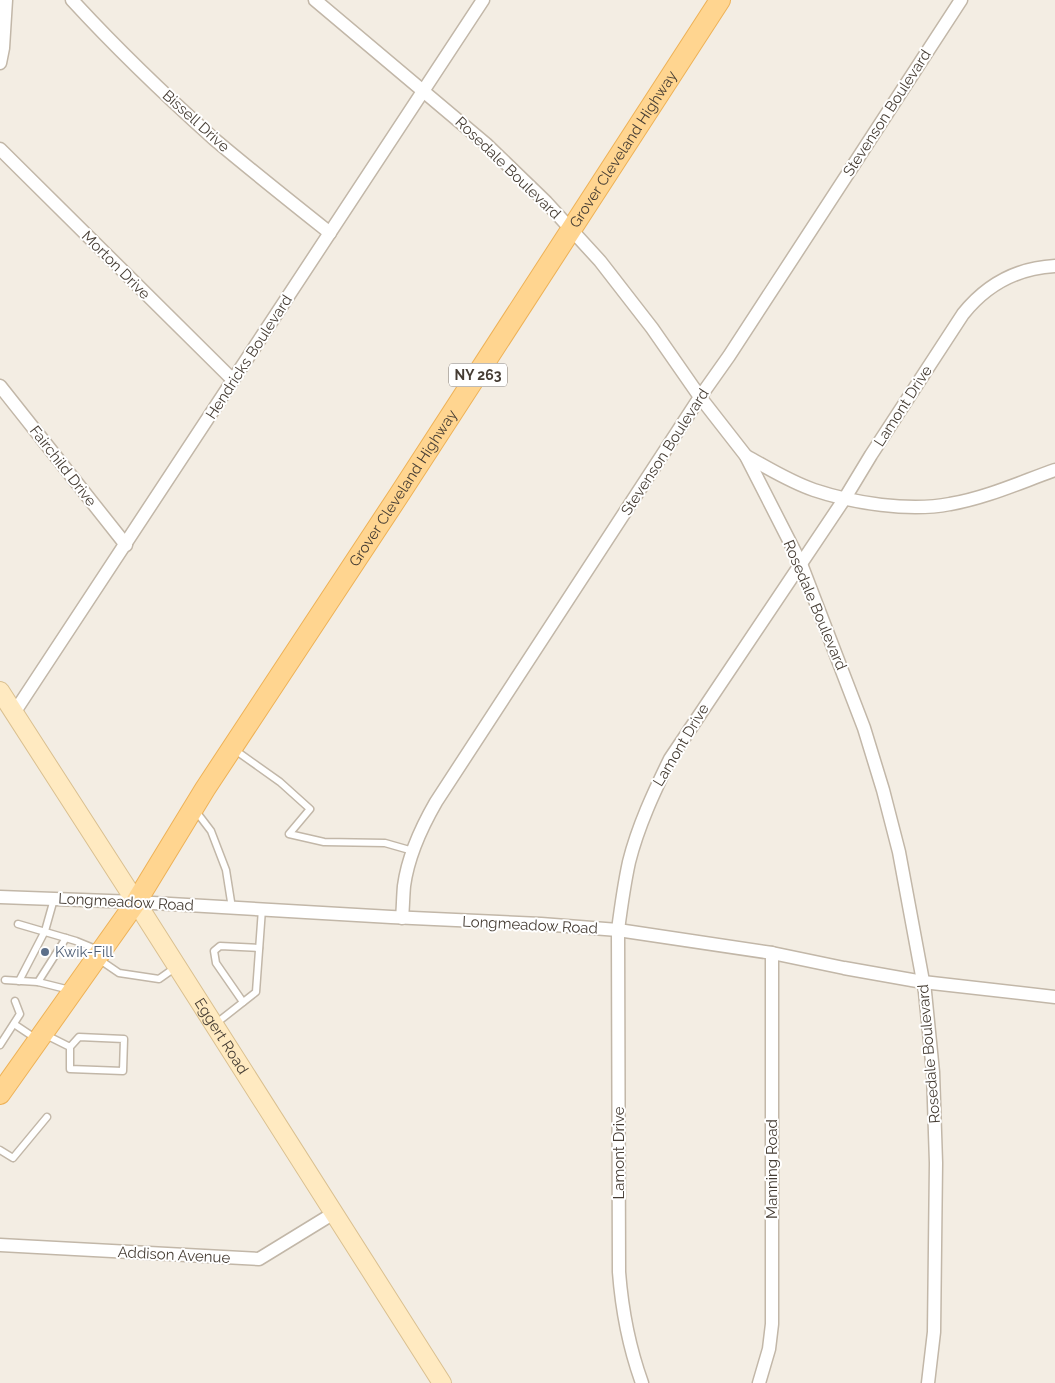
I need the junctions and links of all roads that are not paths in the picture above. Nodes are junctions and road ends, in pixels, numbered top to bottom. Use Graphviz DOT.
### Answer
graph roads {
  1 [pos="6,0"];
  2 [pos="72,0"];
  3 [pos="315,0"];
  4 [pos="482,0"];
  5 [pos="720,0"];
  6 [pos="961,0"];
  7 [pos="0,63"];
  8 [pos="423,90"];
  9 [pos="0,149"];
  10 [pos="572,230"];
  11 [pos="330,233"];
  12 [pos="1055,266"];
  13 [pos="233,380"];
  14 [pos="0,386"];
  15 [pos="700,397"];
  16 [pos="746,456"];
  17 [pos="1055,470"];
  18 [pos="845,498"];
  19 [pos="126,545"];
  20 [pos="801,564"];
  21 [pos="0,691"];
  22 [pos="14,713"];
  23 [pos="232,748"];
  24 [pos="194,808"];
  25 [pos="413,851"];
  26 [pos="0,897"];
  27 [pos="54,899"];
  28 [pos="136,902"];
  29 [pos="232,908"];
  30 [pos="262,909"];
  31 [pos="402,918"];
  32 [pos="18,924"];
  33 [pos="618,930"];
  34 [pos="45,932"];
  35 [pos="66,938"];
  36 [pos="260,948"];
  37 [pos="772,953"];
  38 [pos="99,954"];
  39 [pos="178,966"];
  40 [pos="5,980"];
  41 [pos="19,981"];
  42 [pos="38,982"];
  43 [pos="923,982"];
  44 [pos="73,991"];
  45 [pos="1055,998"];
  46 [pos="15,1001"];
  47 [pos="243,1002"];
  48 [pos="14,1024"];
  49 [pos="214,1024"];
  50 [pos="41,1037"];
  51 [pos="0,1045"];
  52 [pos="70,1047"];
  53 [pos="0,1094"];
  54 [pos="47,1117"];
  55 [pos="0,1150"];
  56 [pos="334,1213"];
  57 [pos="0,1245"];
  58 [pos="442,1383"];
  59 [pos="642,1383"];
  60 [pos="759,1383"];
  61 [pos="928,1383"];
  1 -- 7 [label="street"];
  2 -- 11 [label="street, Bissell Drive"];
  3 -- 8 [label="street, Rosedale Boulevard"];
  4 -- 8 [label="street, Hendricks Boulevard"];
  5 -- 10 [label="main road, Grover Cleveland Highway / NY 263"];
  6 -- 15 [label="street, Stevenson Boulevard"];
  8 -- 10 [label="street, Rosedale Boulevard"];
  8 -- 11 [label="street, Hendricks Boulevard"];
  9 -- 13 [label="street, Morton Drive"];
  10 -- 15 [label="street, Rosedale Boulevard"];
  10 -- 23 [label="main road, Grover Cleveland Highway / NY 263"];
  11 -- 13 [label="street, Hendricks Boulevard"];
  12 -- 18 [label="street, Lamont Drive"];
  13 -- 19 [label="street, Hendricks Boulevard"];
  14 -- 19 [label="street, Fairchild Drive"];
  15 -- 16 [label="street, Rosedale Boulevard"];
  15 -- 25 [label="street, Stevenson Boulevard"];
  16 -- 18 [label="street"];
  16 -- 20 [label="street, Rosedale Boulevard"];
  17 -- 18 [label="street"];
  18 -- 20 [label="street, Lamont Drive"];
  19 -- 22 [label="street, Hendricks Boulevard"];
  20 -- 33 [label="street, Lamont Drive"];
  20 -- 43 [label="street, Rosedale Boulevard"];
  21 -- 22 [label="street, Eggert Road"];
  22 -- 28 [label="street, Eggert Road"];
  23 -- 24 [label="main road, Grover Cleveland Highway / NY 263"];
  23 -- 25 [label="lane"];
  24 -- 28 [label="main road, Grover Cleveland Highway / NY 263"];
  24 -- 29 [label="lane"];
  25 -- 31 [label="street, Stevenson Boulevard"];
  26 -- 27 [label="street, Longmeadow Road"];
  27 -- 28 [label="street, Longmeadow Road"];
  27 -- 34 [label="lane"];
  28 -- 29 [label="street, Longmeadow Road"];
  28 -- 38 [label="main road, NY 263"];
  28 -- 39 [label="street, Eggert Road"];
  29 -- 30 [label="street, Longmeadow Road"];
  30 -- 31 [label="street, Longmeadow Road"];
  30 -- 36 [label="lane"];
  31 -- 33 [label="street, Longmeadow Road"];
  32 -- 34 [label="lane"];
  33 -- 37 [label="street, Longmeadow Road"];
  33 -- 59 [label="street, Lamont Drive"];
  34 -- 35 [label="lane"];
  34 -- 41 [label="lane"];
  35 -- 38 [label="lane"];
  35 -- 42 [label="lane"];
  36 -- 47 [label="lane"];
  36 -- 47 [label="lane"];
  37 -- 43 [label="street, Longmeadow Road"];
  37 -- 60 [label="street, Manning Road"];
  38 -- 39 [label="lane"];
  38 -- 44 [label="main road, NY 263"];
  39 -- 49 [label="street, Eggert Road"];
  40 -- 41 [label="lane"];
  41 -- 42 [label="lane"];
  42 -- 44 [label="lane"];
  43 -- 45 [label="street, Longmeadow Road"];
  43 -- 61 [label="street, Rosedale Boulevard"];
  44 -- 50 [label="main road, NY 263"];
  46 -- 48 [label="lane"];
  47 -- 49 [label="lane"];
  48 -- 50 [label="lane"];
  48 -- 51 [label="lane"];
  49 -- 56 [label="street, Eggert Road"];
  50 -- 52 [label="lane"];
  50 -- 53 [label="main road, NY 263"];
  52 -- 52 [label="lane"];
  54 -- 55 [label="lane"];
  56 -- 57 [label="street, Addison Avenue"];
  56 -- 58 [label="street, Eggert Road"];
}
